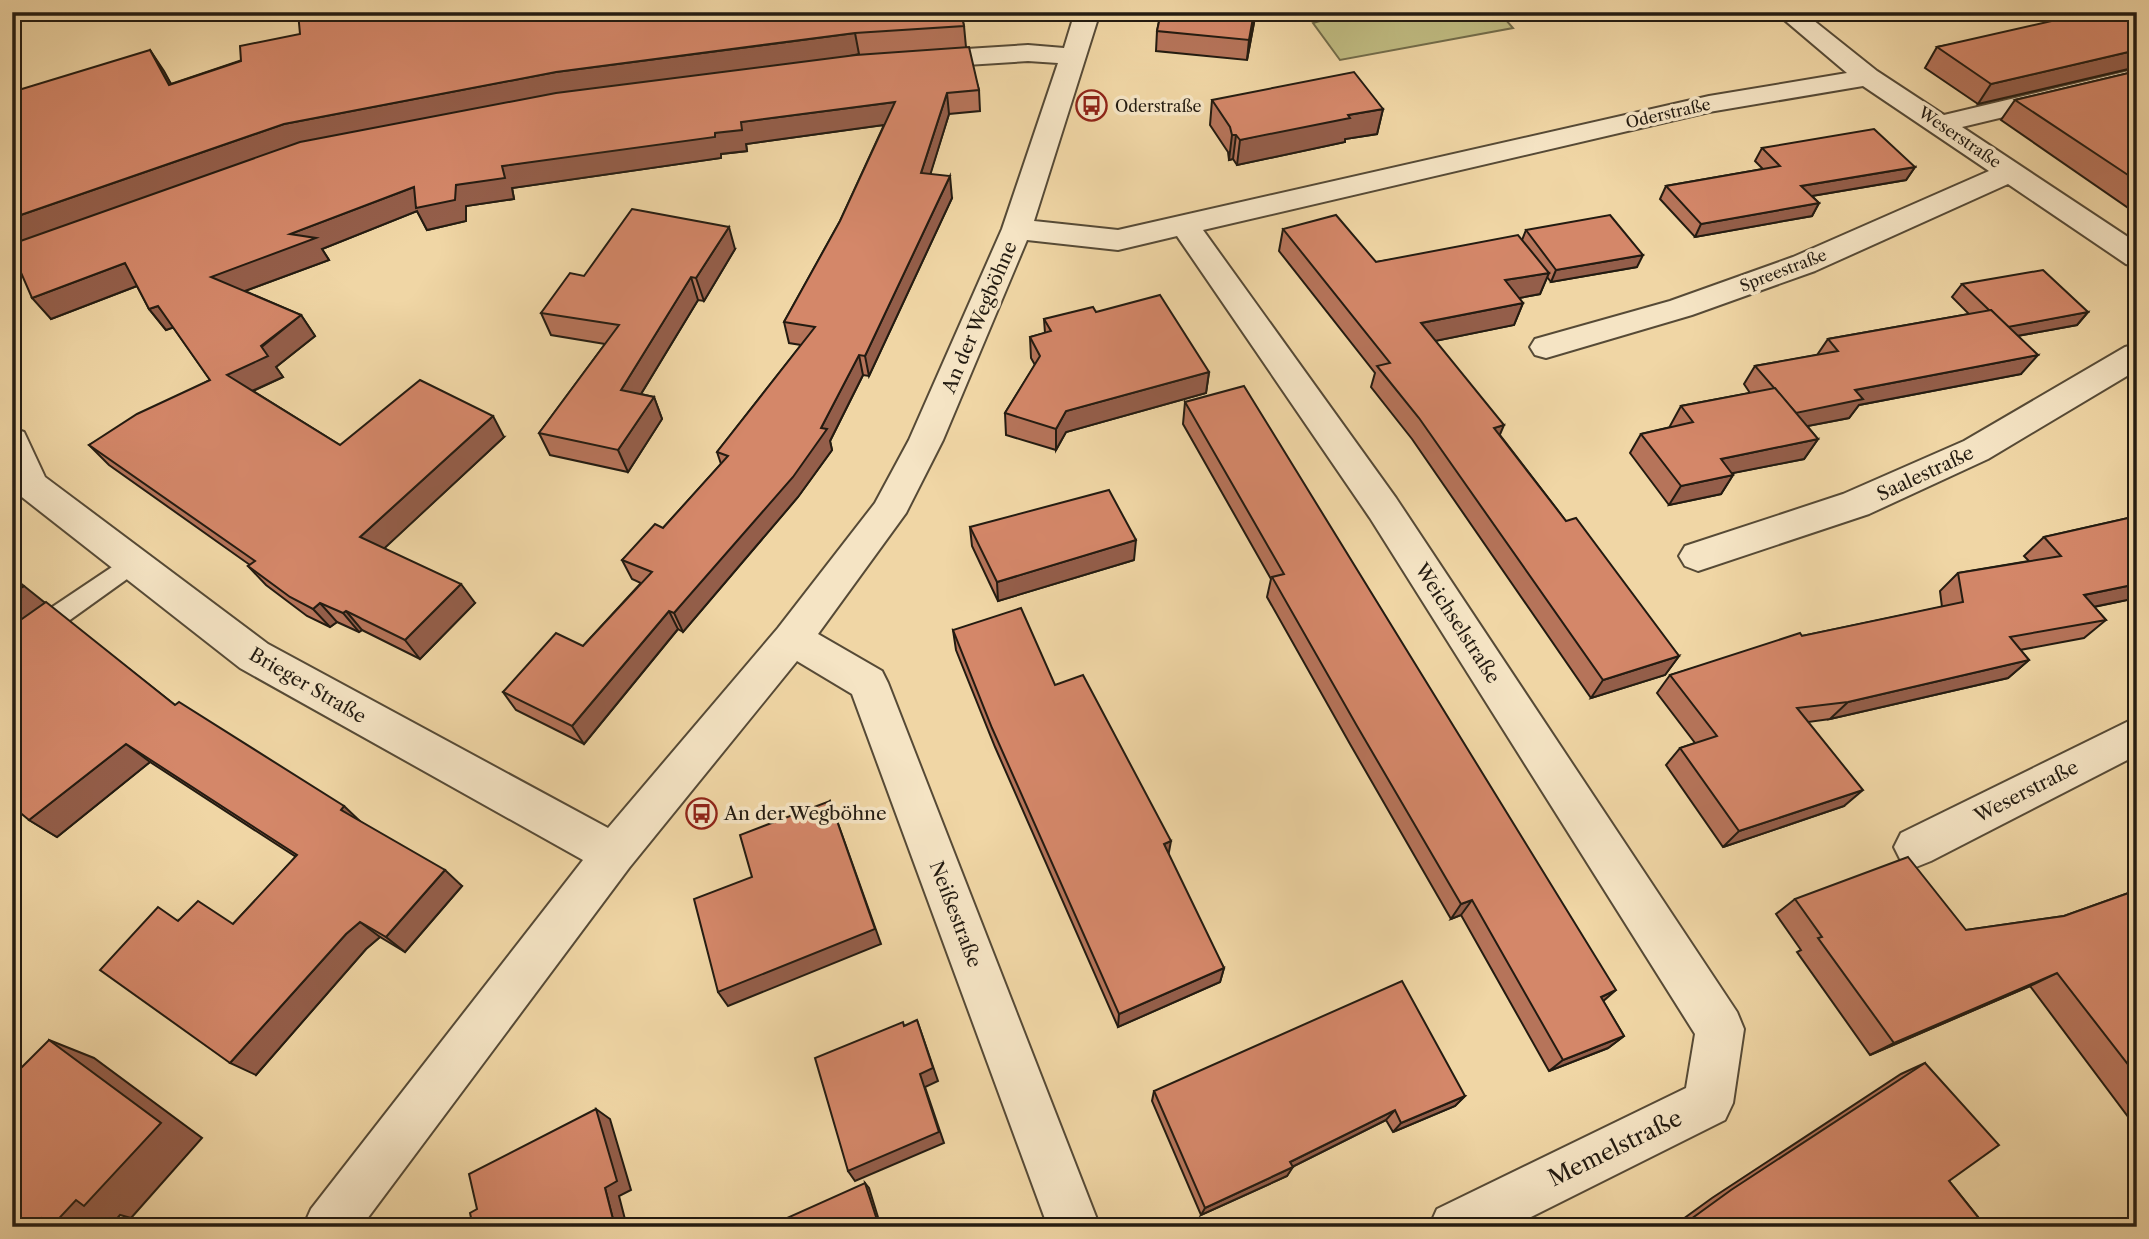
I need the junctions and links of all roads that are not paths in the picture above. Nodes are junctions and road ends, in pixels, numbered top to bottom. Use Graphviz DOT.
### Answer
graph roads {
  1 [pos="1088,12"];
  2 [pos="1787,12"];
  3 [pos="1074,56"];
  4 [pos="898,62"];
  5 [pos="1868,76"];
  6 [pos="2137,77"];
  7 [pos="1941,124"];
  8 [pos="2012,171"];
  9 [pos="1185,226"];
  10 [pos="1017,229"];
  11 [pos="2137,257"];
  12 [pos="1546,347"];
  13 [pos="2137,355"];
  14 [pos="12,441"];
  15 [pos="1698,556"];
  16 [pos="133,562"];
  17 [pos="792,639"];
  18 [pos="12,648"];
  19 [pos="2137,735"];
  20 [pos="1916,847"];
  21 [pos="614,854"];
  22 [pos="1720,1029"];
  23 [pos="329,1227"];
  24 [pos="1074,1227"];
  25 [pos="1455,1227"];
  1 -- 3 [label="street, An der Wegböhne"];
  2 -- 5 [label="street, Weserstraße"];
  3 -- 4 [label="street"];
  3 -- 10 [label="street, An der Wegböhne"];
  5 -- 7 [label="street, Weserstraße"];
  5 -- 9 [label="street, Oderstraße"];
  6 -- 7 [label="street"];
  7 -- 8 [label="street, Weserstraße"];
  8 -- 11 [label="street, Weserstraße"];
  8 -- 12 [label="street, Spreestraße"];
  9 -- 10 [label="street, Oderstraße"];
  9 -- 22 [label="street, Weichselstraße"];
  10 -- 17 [label="street, An der Wegböhne"];
  13 -- 15 [label="street, Saalestraße"];
  14 -- 16 [label="street, Brieger Straße"];
  16 -- 18 [label="lane"];
  16 -- 21 [label="street, Brieger Straße"];
  17 -- 21 [label="street, An der Wegböhne"];
  17 -- 24 [label="street, Neißestraße"];
  19 -- 20 [label="street, Weserstraße"];
  21 -- 23 [label="street, An der Wegböhne"];
  22 -- 25 [label="street, Memelstraße"];
}
